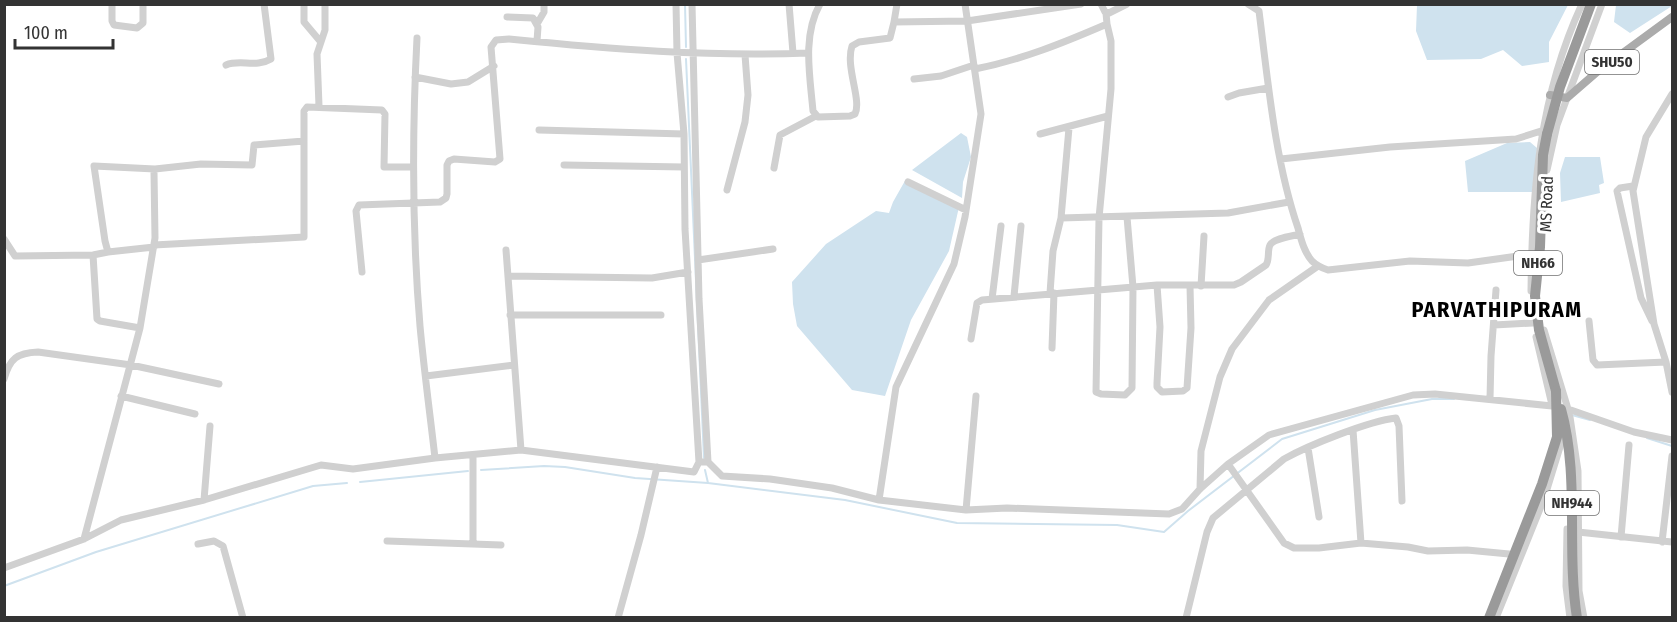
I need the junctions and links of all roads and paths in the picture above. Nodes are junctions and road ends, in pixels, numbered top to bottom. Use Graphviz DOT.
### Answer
graph roads {
  1 [pos="112,4"];
  2 [pos="143,4"];
  3 [pos="264,4"];
  4 [pos="304,4"];
  5 [pos="325,4"];
  6 [pos="544,4"];
  7 [pos="676,4"];
  8 [pos="692,4"];
  9 [pos="789,4"];
  10 [pos="820,4"];
  11 [pos="897,4"];
  12 [pos="965,4"];
  13 [pos="1081,4"];
  14 [pos="1101,4"];
  15 [pos="1127,4"];
  16 [pos="1248,4"];
  17 [pos="1582,4"];
  18 [pos="1591,4"];
  19 [pos="1602,4"];
  20 [pos="1260,8"];
  21 [pos="1106,13"];
  22 [pos="507,17"];
  23 [pos="1672,17"];
  24 [pos="967,21"];
  25 [pos="894,22"];
  26 [pos="537,24"];
  27 [pos="1107,24"];
  28 [pos="417,38"];
  29 [pos="320,41"];
  30 [pos="537,41"];
  31 [pos="677,52"];
  32 [pos="808,52"];
  33 [pos="693,53"];
  34 [pos="793,53"];
  35 [pos="745,55"];
  36 [pos="226,65"];
  37 [pos="494,66"];
  38 [pos="975,67"];
  39 [pos="415,77"];
  40 [pos="914,79"];
  41 [pos="1269,88"];
  42 [pos="1672,94"];
  43 [pos="1550,95"];
  44 [pos="1228,97"];
  45 [pos="1567,98"];
  46 [pos="319,106"];
  47 [pos="816,116"];
  48 [pos="1108,116"];
  49 [pos="1069,128"];
  50 [pos="539,130"];
  51 [pos="1541,131"];
  52 [pos="684,134"];
  53 [pos="1040,134"];
  54 [pos="304,141"];
  55 [pos="1281,159"];
  56 [pos="564,165"];
  57 [pos="413,167"];
  58 [pos="684,167"];
  59 [pos="774,168"];
  60 [pos="155,169"];
  61 [pos="908,182"];
  62 [pos="1633,186"];
  63 [pos="727,190"];
  64 [pos="1289,202"];
  65 [pos="414,203"];
  66 [pos="966,210"];
  67 [pos="1127,217"];
  68 [pos="1061,218"];
  69 [pos="1099,218"];
  70 [pos="1001,226"];
  71 [pos="1021,226"];
  72 [pos="1300,234"];
  73 [pos="1204,236"];
  74 [pos="4,239"];
  75 [pos="154,246"];
  76 [pos="772,249"];
  77 [pos="506,250"];
  78 [pos="108,252"];
  79 [pos="1532,254"];
  80 [pos="93,255"];
  81 [pos="698,260"];
  82 [pos="1318,266"];
  83 [pos="362,272"];
  84 [pos="688,272"];
  85 [pos="508,276"];
  86 [pos="1157,285"];
  87 [pos="1190,286"];
  88 [pos="1201,286"];
  89 [pos="1133,287"];
  90 [pos="1496,290"];
  91 [pos="1097,291"];
  92 [pos="1052,293"];
  93 [pos="1014,296"];
  94 [pos="992,299"];
  95 [pos="510,315"];
  96 [pos="661,315"];
  97 [pos="1589,321"];
  98 [pos="1533,323"];
  99 [pos="1654,324"];
  100 [pos="1494,326"];
  101 [pos="140,328"];
  102 [pos="971,339"];
  103 [pos="1052,348"];
  104 [pos="131,365"];
  105 [pos="514,365"];
  106 [pos="1669,366"];
  107 [pos="426,375"];
  108 [pos="4,379"];
  109 [pos="219,384"];
  110 [pos="1556,391"];
  111 [pos="1672,392"];
  112 [pos="121,396"];
  113 [pos="976,396"];
  114 [pos="1491,399"];
  115 [pos="1552,406"];
  116 [pos="1568,409"];
  117 [pos="195,414"];
  118 [pos="210,426"];
  119 [pos="1353,430"];
  120 [pos="1563,436"];
  121 [pos="1672,440"];
  122 [pos="1629,445"];
  123 [pos="1308,448"];
  124 [pos="521,450"];
  125 [pos="473,455"];
  126 [pos="1672,456"];
  127 [pos="435,458"];
  128 [pos="699,462"];
  129 [pos="708,462"];
  130 [pos="657,467"];
  131 [pos="1230,468"];
  132 [pos="1200,489"];
  133 [pos="1246,490"];
  134 [pos="204,500"];
  135 [pos="879,500"];
  136 [pos="1402,501"];
  137 [pos="966,510"];
  138 [pos="1319,517"];
  139 [pos="1578,532"];
  140 [pos="1621,537"];
  141 [pos="84,538"];
  142 [pos="387,541"];
  143 [pos="1662,542"];
  144 [pos="1672,542"];
  145 [pos="1361,543"];
  146 [pos="198,544"];
  147 [pos="473,544"];
  148 [pos="501,545"];
  149 [pos="1509,554"];
  150 [pos="4,568"];
  151 [pos="243,618"];
  152 [pos="618,618"];
  153 [pos="1186,618"];
  154 [pos="1487,618"];
  155 [pos="1496,618"];
  156 [pos="1570,618"];
  157 [pos="1577,618"];
  158 [pos="1584,618"];
  1 -- 2 [label="street"];
  3 -- 36 [label="street"];
  4 -- 29 [label="street"];
  5 -- 29 [label="street"];
  6 -- 26 [label="street"];
  7 -- 31 [label="street"];
  8 -- 33 [label="street"];
  9 -- 34 [label="street"];
  10 -- 32 [label="street"];
  11 -- 25 [label="street"];
  12 -- 24 [label="street"];
  13 -- 24 [label="street"];
  14 -- 21 [label="street"];
  15 -- 21 [label="street"];
  16 -- 20 [label="street"];
  17 -- 43 [label="street"];
  18 -- 110 [label="highway, NH66, bridge"];
  19 -- 45 [label="street, MS Road"];
  20 -- 41 [label="street"];
  21 -- 27 [label="street"];
  22 -- 26 [label="street"];
  23 -- 45 [label="main road, SHU50"];
  24 -- 25 [label="street"];
  24 -- 38 [label="street"];
  25 -- 47 [label="street"];
  26 -- 30 [label="street"];
  27 -- 38 [label="street"];
  27 -- 48 [label="street"];
  28 -- 39 [label="street"];
  29 -- 46 [label="street"];
  30 -- 31 [label="street"];
  30 -- 37 [label="street"];
  31 -- 33 [label="street"];
  31 -- 52 [label="street"];
  32 -- 34 [label="street"];
  32 -- 47 [label="street"];
  33 -- 35 [label="street"];
  33 -- 81 [label="street"];
  34 -- 35 [label="street"];
  35 -- 63 [label="street"];
  37 -- 39 [label="street"];
  37 -- 65 [label="street"];
  38 -- 40 [label="street"];
  38 -- 66 [label="street"];
  39 -- 57 [label="street"];
  41 -- 44 [label="street"];
  41 -- 55 [label="street"];
  42 -- 62 [label="street"];
  43 -- 45 [label="main road"];
  43 -- 51 [label="street"];
  45 -- 116 [label="street, MS Road"];
  46 -- 54 [label="street"];
  46 -- 57 [label="street"];
  47 -- 59 [label="street"];
  48 -- 49 [label="street"];
  48 -- 69 [label="street"];
  49 -- 53 [label="street"];
  49 -- 68 [label="street"];
  50 -- 52 [label="street"];
  51 -- 55 [label="street"];
  51 -- 79 [label="street"];
  52 -- 58 [label="street"];
  54 -- 60 [label="street"];
  54 -- 75 [label="street"];
  55 -- 64 [label="street"];
  56 -- 58 [label="street"];
  57 -- 65 [label="street"];
  58 -- 84 [label="street"];
  60 -- 75 [label="street"];
  60 -- 78 [label="street"];
  61 -- 66 [label="street"];
  62 -- 99 [label="street"];
  62 -- 99 [label="street"];
  64 -- 67 [label="street"];
  64 -- 72 [label="street"];
  65 -- 83 [label="street"];
  65 -- 107 [label="street"];
  66 -- 135 [label="street"];
  67 -- 69 [label="street"];
  67 -- 89 [label="street"];
  68 -- 69 [label="street"];
  68 -- 92 [label="street"];
  69 -- 91 [label="street"];
  70 -- 94 [label="street"];
  71 -- 93 [label="street"];
  72 -- 82 [label="street"];
  72 -- 88 [label="street"];
  73 -- 88 [label="street"];
  74 -- 80 [label="street"];
  75 -- 78 [label="street"];
  75 -- 101 [label="street"];
  76 -- 81 [label="street"];
  77 -- 85 [label="street"];
  78 -- 80 [label="street"];
  79 -- 82 [label="street"];
  79 -- 98 [label="street"];
  80 -- 101 [label="street"];
  81 -- 129 [label="street"];
  82 -- 132 [label="street"];
  84 -- 85 [label="street"];
  84 -- 128 [label="street"];
  85 -- 95 [label="street"];
  86 -- 87 [label="street"];
  86 -- 87 [label="street"];
  86 -- 89 [label="street"];
  87 -- 88 [label="street"];
  89 -- 91 [label="street"];
  89 -- 91 [label="street"];
  90 -- 100 [label="street"];
  91 -- 92 [label="street"];
  92 -- 93 [label="street"];
  92 -- 103 [label="street"];
  93 -- 94 [label="street"];
  94 -- 102 [label="street"];
  95 -- 96 [label="street"];
  95 -- 105 [label="street"];
  97 -- 106 [label="street"];
  98 -- 100 [label="street"];
  98 -- 115 [label="street"];
  99 -- 106 [label="street"];
  100 -- 114 [label="street"];
  101 -- 104 [label="street"];
  104 -- 108 [label="street"];
  104 -- 109 [label="street"];
  104 -- 112 [label="street"];
  105 -- 107 [label="street"];
  105 -- 124 [label="street"];
  106 -- 111 [label="street"];
  107 -- 127 [label="street"];
  110 -- 154 [label="highway, NH66, bridge"];
  110 -- 157 [label="highway, NH944, bridge"];
  112 -- 117 [label="street"];
  112 -- 141 [label="street"];
  113 -- 137 [label="street"];
  114 -- 115 [label="street"];
  114 -- 131 [label="street"];
  115 -- 116 [label="street"];
  115 -- 120 [label="street, MS Road"];
  115 -- 149 [label="street"];
  116 -- 120 [label="street, MS Road"];
  116 -- 121 [label="street"];
  116 -- 139 [label="street, MS Road"];
  118 -- 134 [label="street"];
  119 -- 123 [label="street"];
  119 -- 136 [label="street"];
  119 -- 145 [label="street"];
  120 -- 155 [label="street, MS Road"];
  120 -- 156 [label="street, MS Road"];
  122 -- 140 [label="street"];
  123 -- 133 [label="street"];
  123 -- 138 [label="street"];
  124 -- 125 [label="street"];
  124 -- 130 [label="street"];
  125 -- 127 [label="street"];
  125 -- 147 [label="street"];
  126 -- 143 [label="street"];
  127 -- 134 [label="street"];
  128 -- 129 [label="street"];
  128 -- 130 [label="street"];
  129 -- 135 [label="street"];
  130 -- 152 [label="street"];
  131 -- 132 [label="street"];
  131 -- 133 [label="street"];
  132 -- 137 [label="street"];
  133 -- 145 [label="street"];
  133 -- 153 [label="street"];
  134 -- 141 [label="street"];
  135 -- 137 [label="street"];
  139 -- 140 [label="street"];
  139 -- 158 [label="street, MS Road"];
  140 -- 143 [label="street"];
  141 -- 150 [label="street"];
  142 -- 147 [label="street"];
  143 -- 144 [label="street"];
  145 -- 149 [label="street"];
  146 -- 151 [label="street"];
  147 -- 148 [label="street"];
  149 -- 154 [label="street"];
}
